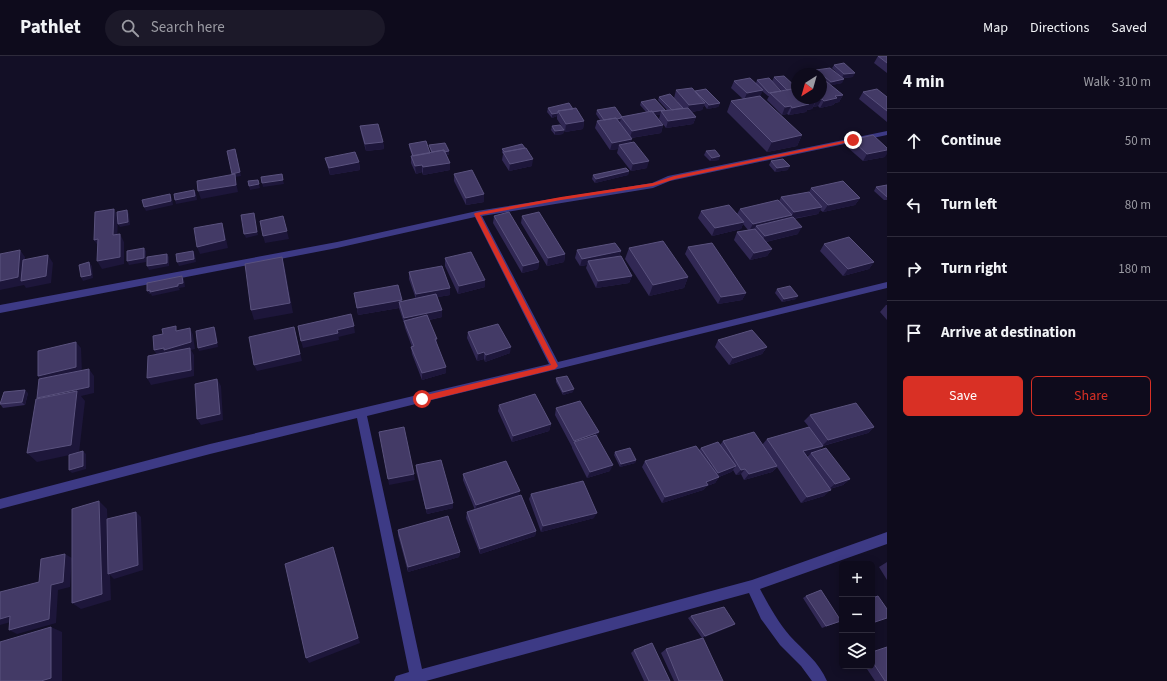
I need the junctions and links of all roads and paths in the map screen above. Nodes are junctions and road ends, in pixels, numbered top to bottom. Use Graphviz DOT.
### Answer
graph roads {
  1 [pos="887,133"];
  2 [pos="477,214"];
  3 [pos="887,284"];
  4 [pos="0,308"];
  5 [pos="555,366"];
  6 [pos="361,412"];
  7 [pos="0,504"];
  8 [pos="887,538"];
  9 [pos="752,586"];
  10 [pos="417,676"];
  11 [pos="401,681"];
  12 [pos="820,681"];
  1 -- 2 [label="street"];
  2 -- 4 [label="street"];
  2 -- 5 [label="street"];
  3 -- 5 [label="street"];
  5 -- 6 [label="street"];
  6 -- 7 [label="street"];
  6 -- 10 [label="street"];
  8 -- 9 [label="street"];
  9 -- 10 [label="street"];
  9 -- 12 [label="street"];
  10 -- 11 [label="street"];
}
